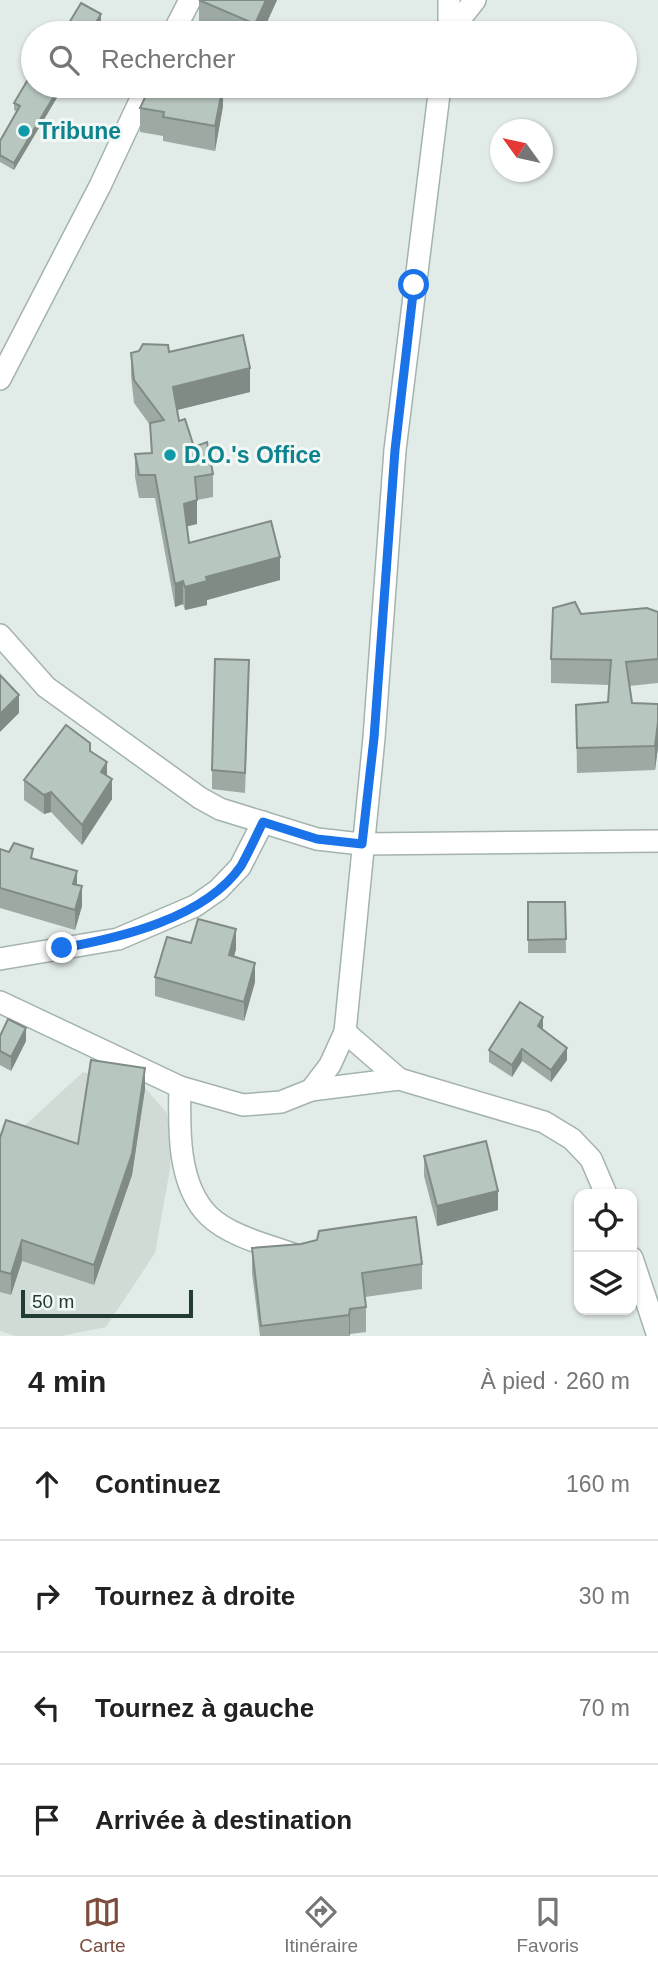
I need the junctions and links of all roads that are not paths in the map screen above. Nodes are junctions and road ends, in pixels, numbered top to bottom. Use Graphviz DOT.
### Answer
graph roads {
  1 [pos="190,0"];
  2 [pos="449,0"];
  3 [pos="475,0"];
  4 [pos="179,21"];
  5 [pos="449,21"];
  6 [pos="458,21"];
  7 [pos="141,98"];
  8 [pos="439,98"];
  9 [pos="0,379"];
  10 [pos="0,635"];
  11 [pos="263,822"];
  12 [pos="658,841"];
  13 [pos="362,844"];
  14 [pos="0,959"];
  15 [pos="0,1002"];
  16 [pos="345,1032"];
  17 [pos="399,1079"];
  18 [pos="180,1087"];
  19 [pos="310,1090"];
  20 [pos="604,1189"];
  21 [pos="298,1256"];
  22 [pos="637,1273"];
  23 [pos="658,1336"];
  1 -- 4 [label="street"];
  2 -- 5 [label="street"];
  3 -- 6 [label="street"];
  7 -- 9 [label="street"];
  8 -- 13 [label="street"];
  10 -- 11 [label="street"];
  11 -- 13 [label="street"];
  11 -- 14 [label="street"];
  12 -- 13 [label="street"];
  13 -- 16 [label="street"];
  15 -- 18 [label="street"];
  16 -- 17 [label="street"];
  16 -- 19 [label="street"];
  17 -- 19 [label="street"];
  17 -- 20 [label="street"];
  18 -- 19 [label="street"];
  18 -- 21 [label="street"];
  22 -- 23 [label="street"];
}
